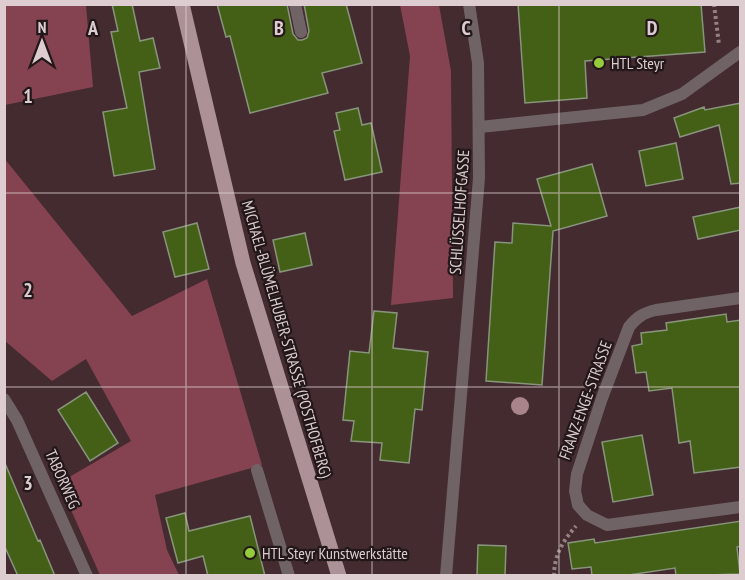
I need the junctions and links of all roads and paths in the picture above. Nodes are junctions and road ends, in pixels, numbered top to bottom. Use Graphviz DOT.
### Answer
graph roads {
  1 [pos="295,4"];
  2 [pos="469,4"];
  3 [pos="714,4"];
  4 [pos="184,5"];
  5 [pos="302,32"];
  6 [pos="741,52"];
  7 [pos="728,60"];
  8 [pos="480,127"];
  9 [pos="741,298"];
  10 [pos="4,399"];
  11 [pos="257,470"];
  12 [pos="741,507"];
  13 [pos="587,515"];
  14 [pos="87,576"];
  15 [pos="289,576"];
  16 [pos="339,576"];
  17 [pos="446,576"];
  18 [pos="554,576"];
  1 -- 5 [label="street"];
  2 -- 8 [label="street"];
  3 -- 7 [label="path"];
  4 -- 16 [label="main road, MICHAEL-BLÜMELHUBER-STRASSE (POSTHOFBERG)"];
  6 -- 7 [label="street, SCHLÜSSELHOFGASSE"];
  7 -- 8 [label="street, SCHLÜSSELHOFGASSE"];
  8 -- 17 [label="street, SCHLÜSSELHOFGASSE"];
  9 -- 13 [label="street, FRANZ-ENGE-STRASSE"];
  10 -- 14 [label="street, TABORWEG"];
  11 -- 15 [label="street"];
  12 -- 13 [label="street"];
  13 -- 18 [label="path"];
}
